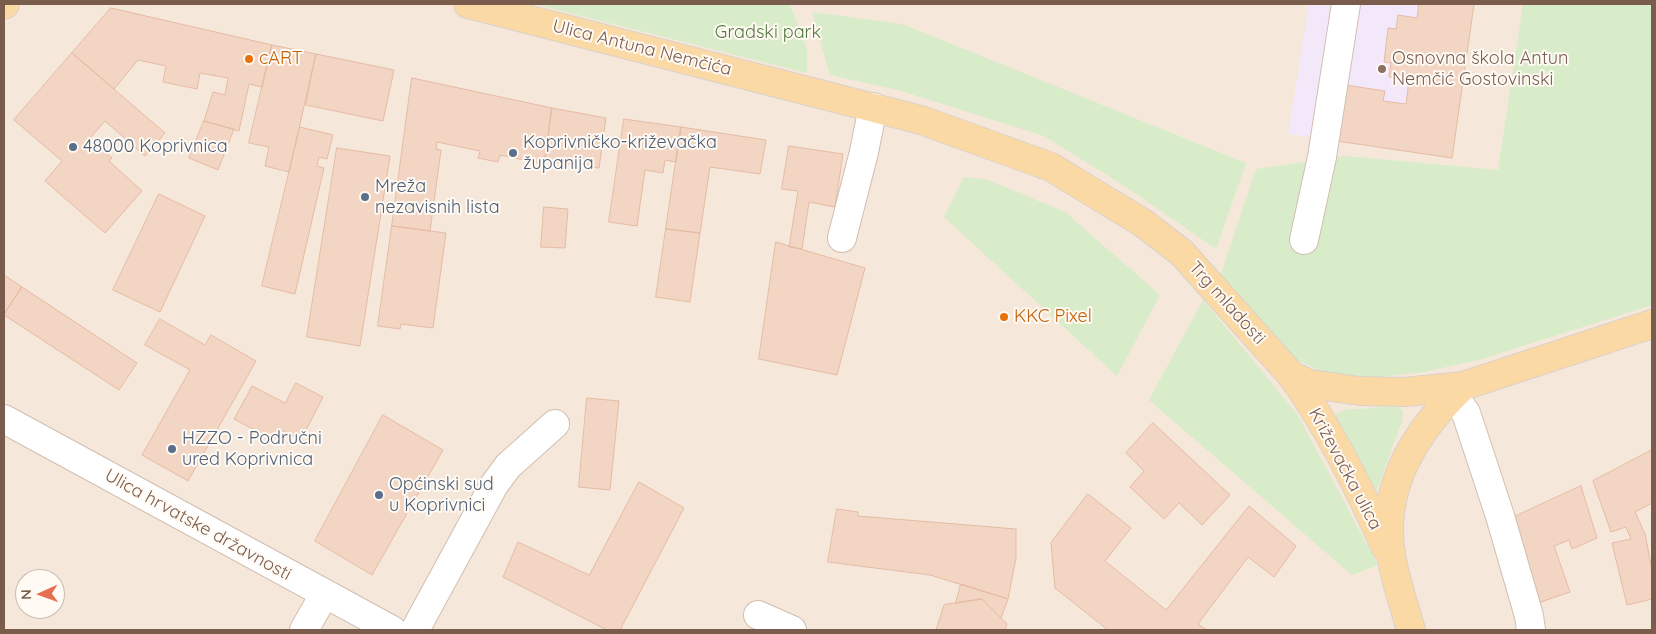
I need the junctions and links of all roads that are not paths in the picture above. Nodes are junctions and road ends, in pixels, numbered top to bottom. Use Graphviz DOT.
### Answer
graph roads {
  1 [pos="468,4"];
  2 [pos="1346,4"];
  3 [pos="817,92"];
  4 [pos="873,107"];
  5 [pos="842,238"];
  6 [pos="1304,240"];
  7 [pos="1652,324"];
  8 [pos="1292,376"];
  9 [pos="1458,391"];
  10 [pos="4,419"];
  11 [pos="555,424"];
  12 [pos="1393,564"];
  13 [pos="324,595"];
  14 [pos="758,616"];
  15 [pos="304,630"];
  16 [pos="392,630"];
  17 [pos="415,630"];
  18 [pos="792,630"];
  19 [pos="1411,630"];
  20 [pos="1531,630"];
  1 -- 3 [label="main road, Ulica Antuna Nemčića"];
  2 -- 6 [label="street"];
  3 -- 4 [label="main road, Trg mladosti"];
  4 -- 5 [label="street"];
  4 -- 8 [label="main road, Trg mladosti"];
  7 -- 9 [label="main road, Trg mladosti"];
  8 -- 9 [label="main road, Trg mladosti"];
  8 -- 12 [label="main road, Križevačka ulica"];
  9 -- 12 [label="main road, Križevačka ulica"];
  9 -- 20 [label="street"];
  10 -- 13 [label="street, Ulica hrvatske državnosti"];
  11 -- 17 [label="street"];
  12 -- 19 [label="main road, Križevačka ulica"];
  13 -- 15 [label="street"];
  13 -- 16 [label="street, Ulica hrvatske državnosti"];
  14 -- 18 [label="street"];
}
